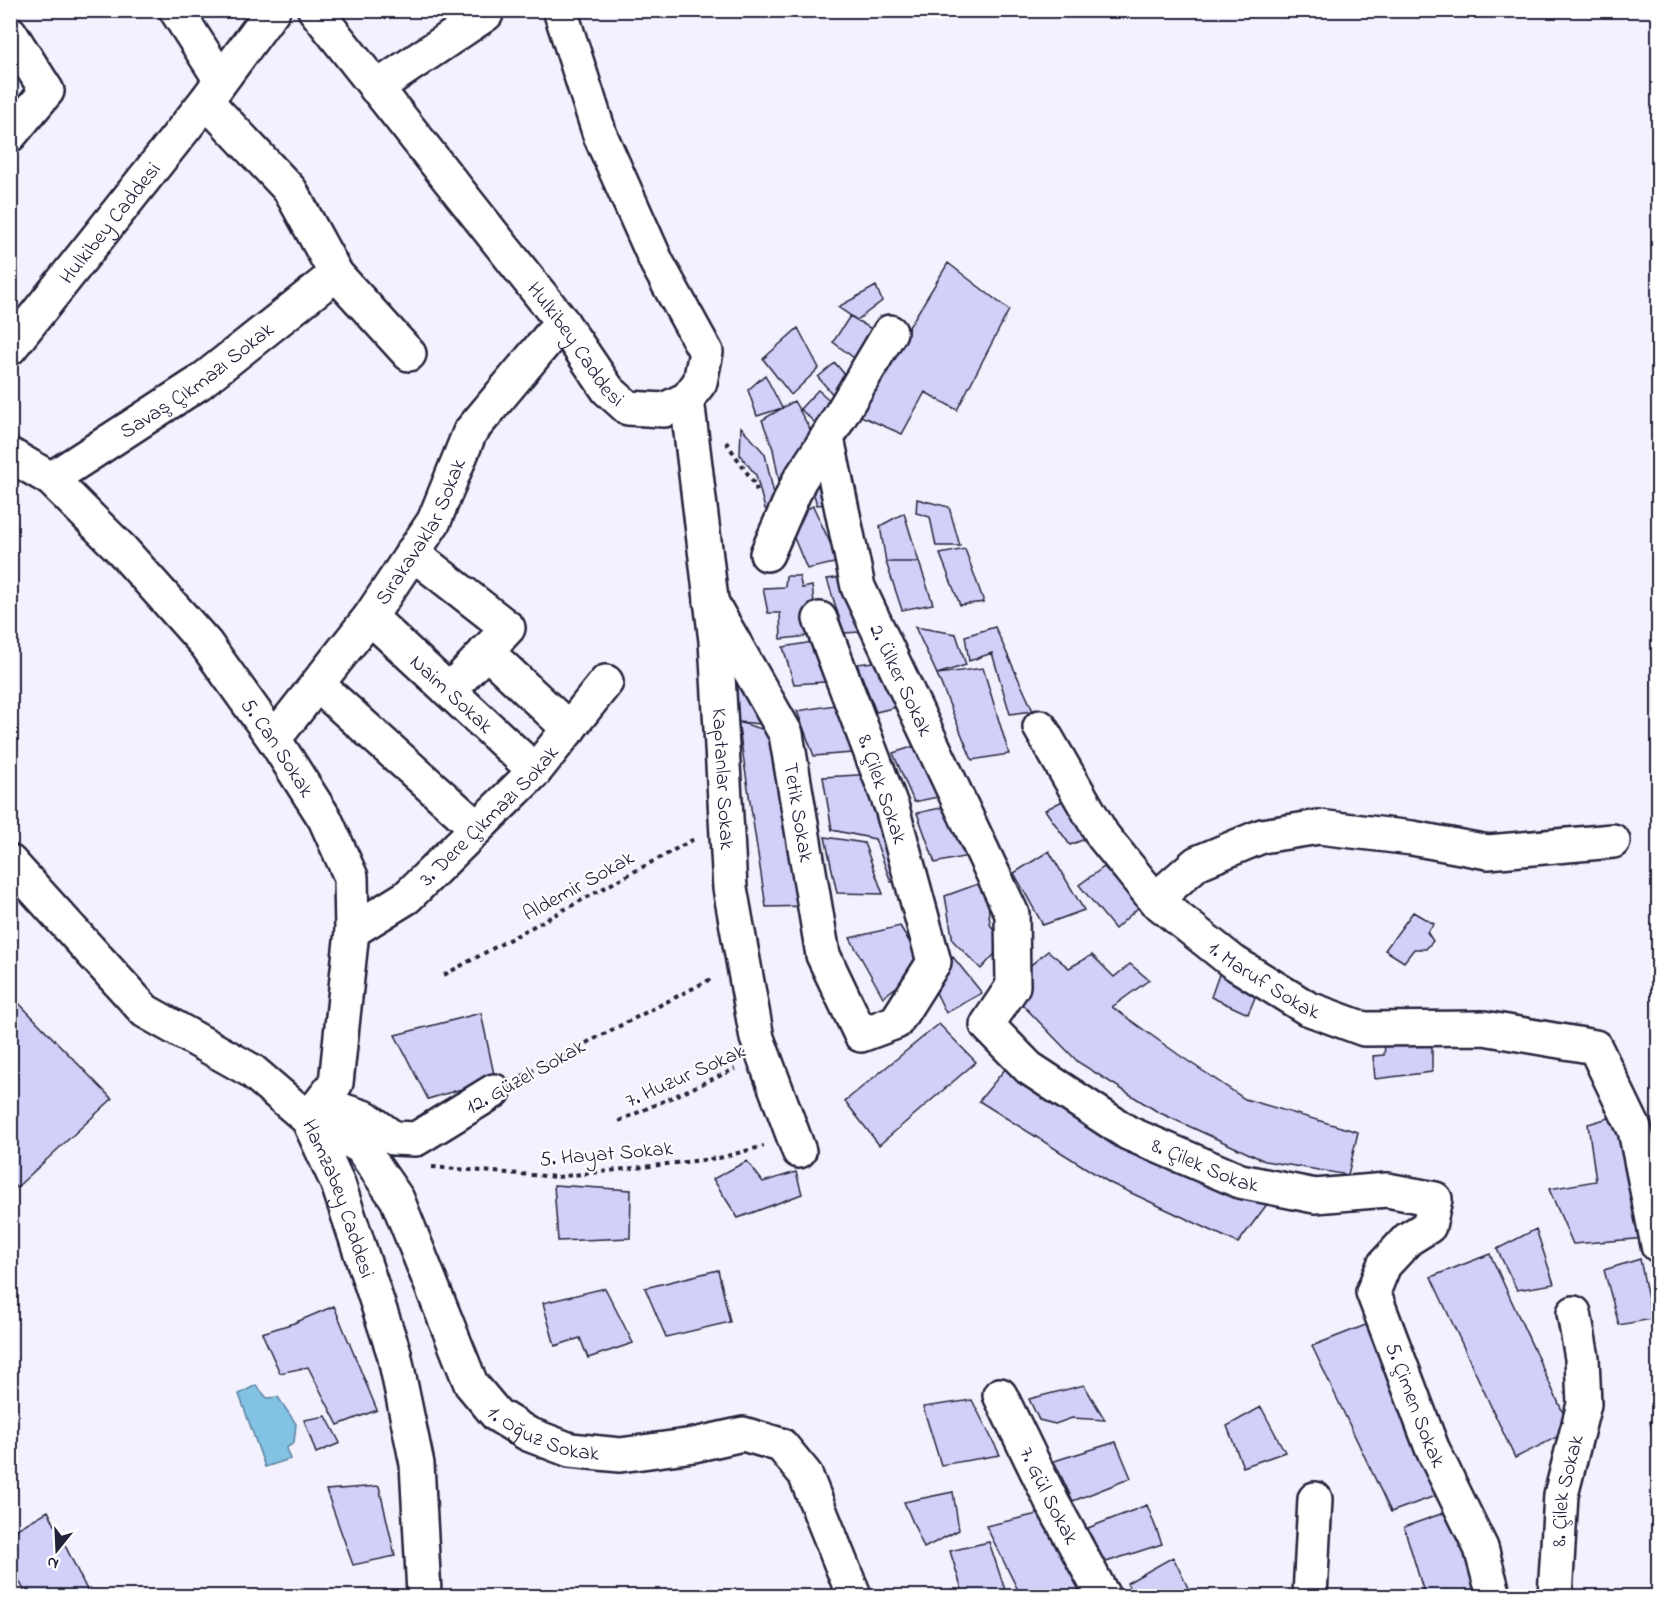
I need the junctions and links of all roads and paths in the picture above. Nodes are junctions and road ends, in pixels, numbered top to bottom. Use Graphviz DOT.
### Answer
graph roads {
  1 [pos="176,10"];
  2 [pos="273,10"];
  3 [pos="315,10"];
  4 [pos="486,10"];
  5 [pos="560,10"];
  6 [pos="10,33"];
  7 [pos="376,88"];
  8 [pos="213,90"];
  9 [pos="10,135"];
  10 [pos="336,274"];
  11 [pos="562,322"];
  12 [pos="890,332"];
  13 [pos="11,346"];
  14 [pos="409,354"];
  15 [pos="687,399"];
  16 [pos="827,438"];
  17 [pos="724,439"];
  18 [pos="10,455"];
  19 [pos="51,478"];
  20 [pos="758,497"];
  21 [pos="412,553"];
  22 [pos="767,554"];
  23 [pos="711,602"];
  24 [pos="370,617"];
  25 [pos="820,619"];
  26 [pos="486,651"];
  27 [pos="606,682"];
  28 [pos="318,685"];
  29 [pos="449,691"];
  30 [pos="1040,727"];
  31 [pos="569,729"];
  32 [pos="274,739"];
  33 [pos="535,771"];
  34 [pos="726,822"];
  35 [pos="477,828"];
  36 [pos="1613,841"];
  37 [pos="10,862"];
  38 [pos="1155,900"];
  39 [pos="352,931"];
  40 [pos="743,962"];
  41 [pos="444,975"];
  42 [pos="987,1025"];
  43 [pos="861,1035"];
  44 [pos="763,1056"];
  45 [pos="494,1091"];
  46 [pos="308,1119"];
  47 [pos="619,1121"];
  48 [pos="796,1145"];
  49 [pos="431,1167"];
  50 [pos="1429,1226"];
  51 [pos="1659,1245"];
  52 [pos="1574,1313"];
  53 [pos="1000,1395"];
  54 [pos="1315,1498"];
  55 [pos="422,1596"];
  56 [pos="854,1596"];
  57 [pos="1103,1596"];
  58 [pos="1310,1596"];
  59 [pos="1494,1596"];
  60 [pos="1555,1596"];
  1 -- 8 [label="street"];
  2 -- 8 [label="street, Hulkibey Caddesi"];
  3 -- 7 [label="street, Hulkibey Caddesi"];
  4 -- 7 [label="street"];
  5 -- 15 [label="street"];
  6 -- 9 [label="street"];
  7 -- 11 [label="street, Hulkibey Caddesi"];
  8 -- 10 [label="street"];
  8 -- 13 [label="street, Hulkibey Caddesi"];
  10 -- 14 [label="street"];
  10 -- 19 [label="street, Savaş Çıkmazı Sokak"];
  11 -- 15 [label="street, Hulkibey Caddesi"];
  11 -- 21 [label="street, Sırakavaklar Sokak"];
  12 -- 16 [label="street"];
  15 -- 23 [label="street, Kaptanlar Sokak"];
  16 -- 22 [label="street"];
  16 -- 42 [label="street, 2. Ülker Sokak"];
  17 -- 20 [label="path"];
  18 -- 19 [label="street, 5. Can Sokak"];
  19 -- 32 [label="street, 5. Can Sokak"];
  21 -- 24 [label="street, Sırakavaklar Sokak"];
  21 -- 26 [label="street"];
  23 -- 34 [label="street, Kaptanlar Sokak"];
  23 -- 43 [label="street, Tetik Sokak"];
  24 -- 28 [label="street, Sırakavaklar Sokak"];
  24 -- 29 [label="street, Naim Sokak"];
  25 -- 43 [label="street, 8. Çilek Sokak"];
  26 -- 29 [label="street"];
  26 -- 31 [label="street"];
  27 -- 31 [label="street, 3. Dere Çıkmazı Sokak"];
  28 -- 32 [label="street, Sırakavaklar Sokak"];
  28 -- 35 [label="street"];
  29 -- 33 [label="street, Naim Sokak"];
  30 -- 38 [label="street, 1. Maruf Sokak"];
  31 -- 33 [label="street, 3. Dere Çıkmazı Sokak"];
  32 -- 39 [label="street, 5. Can Sokak"];
  33 -- 35 [label="street, 3. Dere Çıkmazı Sokak"];
  34 -- 40 [label="street, Kaptanlar Sokak"];
  34 -- 41 [label="path, Aldemir Sokak"];
  35 -- 39 [label="street, 3. Dere Çıkmazı Sokak"];
  36 -- 38 [label="street"];
  37 -- 46 [label="street, Hamzabey Caddesi"];
  38 -- 51 [label="street, 1. Maruf Sokak"];
  39 -- 46 [label="street, 5. Can Sokak"];
  40 -- 44 [label="street, Kaptanlar Sokak"];
  40 -- 45 [label="path, 12. Güzel Sokak"];
  42 -- 50 [label="street, 8. Çilek Sokak"];
  44 -- 47 [label="path, 7. Huzur Sokak"];
  44 -- 48 [label="street, Kaptanlar Sokak"];
  45 -- 46 [label="street, 12. Güzel Sokak"];
  46 -- 55 [label="street, Hamzabey Caddesi"];
  46 -- 56 [label="street, 1. Oğuz Sokak"];
  48 -- 49 [label="path, 5. Hayat Sokak"];
  50 -- 59 [label="street, 5. Çimen Sokak"];
  52 -- 60 [label="street, 8. Çilek Sokak"];
  53 -- 57 [label="street, 7. Gül Sokak"];
  54 -- 58 [label="street"];
}
